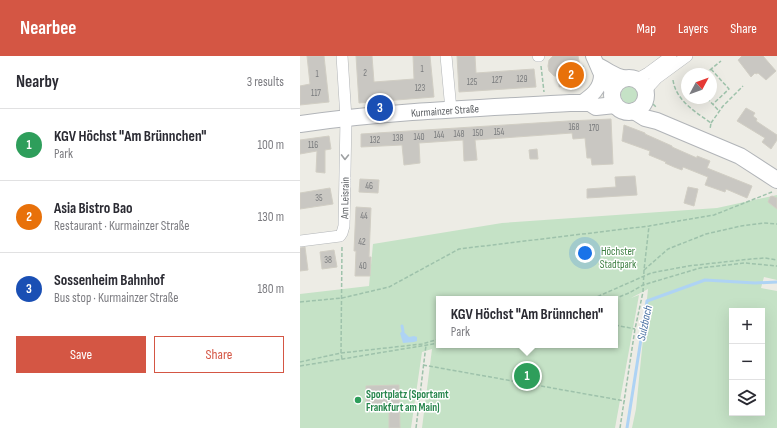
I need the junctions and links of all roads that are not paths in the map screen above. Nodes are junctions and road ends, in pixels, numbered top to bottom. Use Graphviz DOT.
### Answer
graph roads {
  1 [pos="342,56"];
  2 [pos="446,56"];
  3 [pos="671,56"];
  4 [pos="687,56"];
  5 [pos="598,66"];
  6 [pos="638,92"];
  7 [pos="613,97"];
  8 [pos="585,103"];
  9 [pos="451,110"];
  10 [pos="346,118"];
  11 [pos="300,124"];
  12 [pos="776,185"];
  13 [pos="300,241"];
  1 -- 10 [label="street, Am Leisrain"];
  2 -- 9 [label="street"];
  3 -- 6 [label="street"];
  4 -- 6 [label="street"];
  5 -- 6 [label="street"];
  5 -- 7 [label="street"];
  5 -- 8 [label="street"];
  6 -- 7 [label="main road"];
  6 -- 7 [label="main road"];
  6 -- 12 [label="main road"];
  7 -- 8 [label="main road, Kurmainzer Straße"];
  8 -- 9 [label="main road, Kurmainzer Straße"];
  9 -- 10 [label="main road, Kurmainzer Straße"];
  10 -- 11 [label="main road, Kurmainzer Straße"];
  10 -- 13 [label="street, Am Leisrain, one-way"];
}
